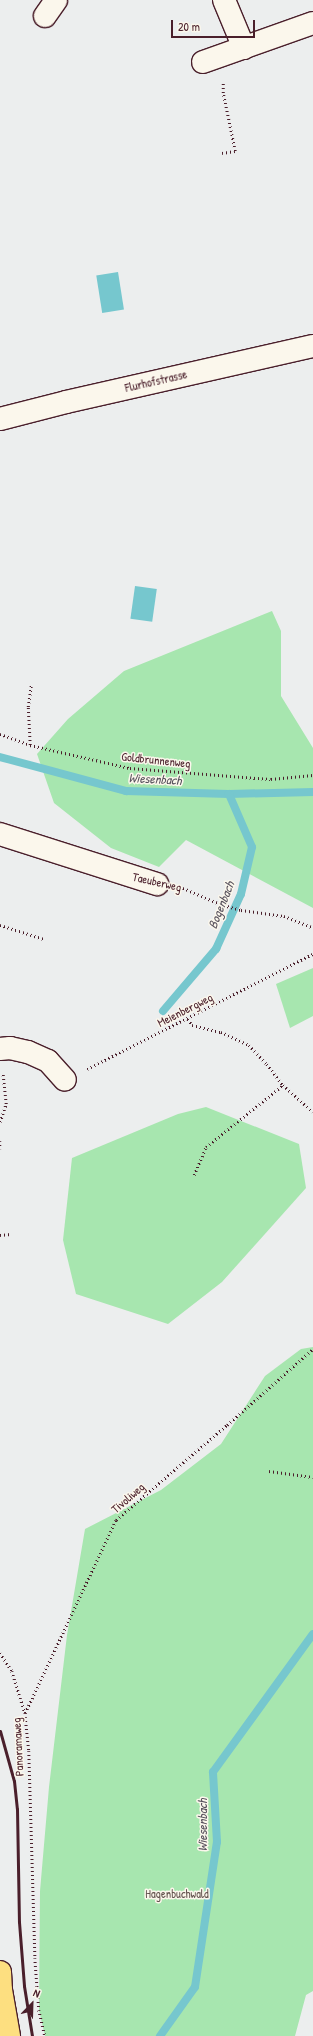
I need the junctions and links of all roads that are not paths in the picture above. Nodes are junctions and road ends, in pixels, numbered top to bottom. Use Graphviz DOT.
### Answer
graph roads {
  1 [pos="224,0"];
  2 [pos="313,23"];
  3 [pos="244,48"];
  4 [pos="203,62"];
  5 [pos="313,346"];
  6 [pos="0,419"];
  7 [pos="0,834"];
  8 [pos="156,884"];
  9 [pos="0,1049"];
  10 [pos="65,1080"];
  11 [pos="0,1972"];
  12 [pos="9,2036"];
  1 -- 3 [label="street"];
  2 -- 3 [label="street"];
  3 -- 4 [label="street"];
  5 -- 6 [label="street, Flurhofstrasse"];
  7 -- 8 [label="street, Taeuberweg"];
  9 -- 10 [label="street"];
  11 -- 12 [label="main road"];
}
